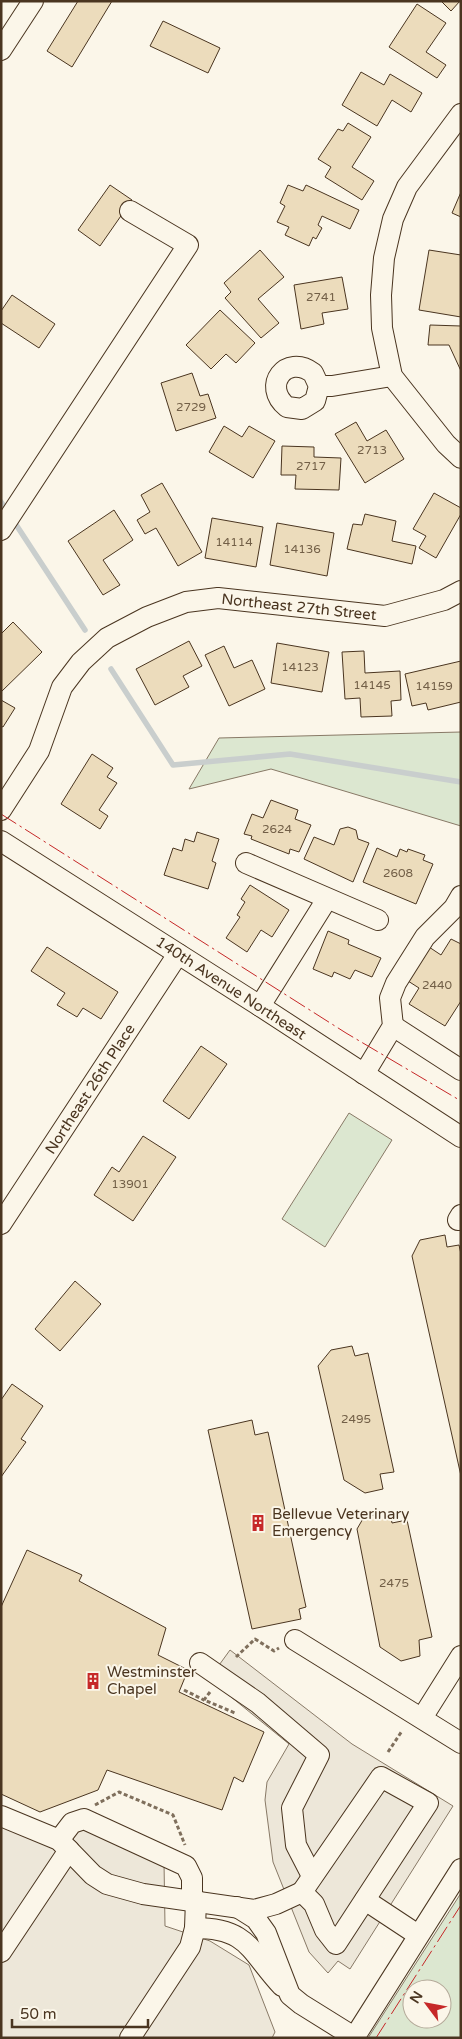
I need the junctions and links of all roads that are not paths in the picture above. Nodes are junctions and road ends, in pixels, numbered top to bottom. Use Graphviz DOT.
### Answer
graph roads {
  1 [pos="33,1"];
  2 [pos="1,50"];
  3 [pos="461,114"];
  4 [pos="130,211"];
  5 [pos="392,376"];
  6 [pos="319,386"];
  7 [pos="461,458"];
  8 [pos="1,530"];
  9 [pos="461,591"];
  10 [pos="1,810"];
  11 [pos="1,841"];
  12 [pos="246,863"];
  13 [pos="327,899"];
  14 [pos="458,906"];
  15 [pos="378,920"];
  16 [pos="178,954"];
  17 [pos="260,1006"];
  18 [pos="392,1026"];
  19 [pos="461,1070"];
  20 [pos="364,1074"];
  21 [pos="461,1137"];
  22 [pos="1,1224"];
  23 [pos="295,1640"];
  24 [pos="461,1656"];
  25 [pos="200,1663"];
  26 [pos="422,1718"];
  27 [pos="461,1742"];
  28 [pos="1,1816"];
  29 [pos="64,1845"];
  30 [pos="461,1868"];
  31 [pos="307,1884"];
  32 [pos="194,1900"];
  33 [pos="365,1900"];
  34 [pos="276,1904"];
  35 [pos="235,1906"];
  36 [pos="195,1928"];
  37 [pos="266,1933"];
  38 [pos="418,1935"];
  39 [pos="1,1952"];
  40 [pos="290,1995"];
  41 [pos="130,2038"];
  42 [pos="354,2038"];
  1 -- 2 [label="street"];
  3 -- 5 [label="street"];
  4 -- 8 [label="street"];
  5 -- 6 [label="street"];
  5 -- 7 [label="street"];
  9 -- 10 [label="street, Northeast 27th Street"];
  11 -- 16 [label="street, 140th Avenue Northeast"];
  12 -- 13 [label="street"];
  13 -- 15 [label="street"];
  13 -- 17 [label="street"];
  14 -- 18 [label="street"];
  16 -- 17 [label="street, 140th Avenue Northeast"];
  16 -- 22 [label="street, Northeast 26th Place"];
  17 -- 20 [label="street, 140th Avenue Northeast"];
  18 -- 19 [label="street"];
  18 -- 20 [label="street"];
  20 -- 21 [label="street, 140th Avenue Northeast"];
  23 -- 26 [label="street"];
  24 -- 26 [label="street"];
  25 -- 31 [label="street"];
  26 -- 27 [label="street"];
  28 -- 29 [label="street"];
  29 -- 32 [label="street"];
  29 -- 32 [label="street"];
  29 -- 39 [label="street"];
  30 -- 38 [label="street"];
  31 -- 33 [label="street"];
  31 -- 33 [label="street"];
  31 -- 34 [label="street"];
  32 -- 35 [label="street"];
  32 -- 36 [label="street"];
  33 -- 38 [label="street"];
  34 -- 35 [label="street"];
  34 -- 37 [label="street"];
  35 -- 37 [label="street"];
  36 -- 40 [label="street"];
  36 -- 41 [label="street"];
  37 -- 40 [label="street"];
  38 -- 42 [label="street"];
  40 -- 42 [label="street"];
}
